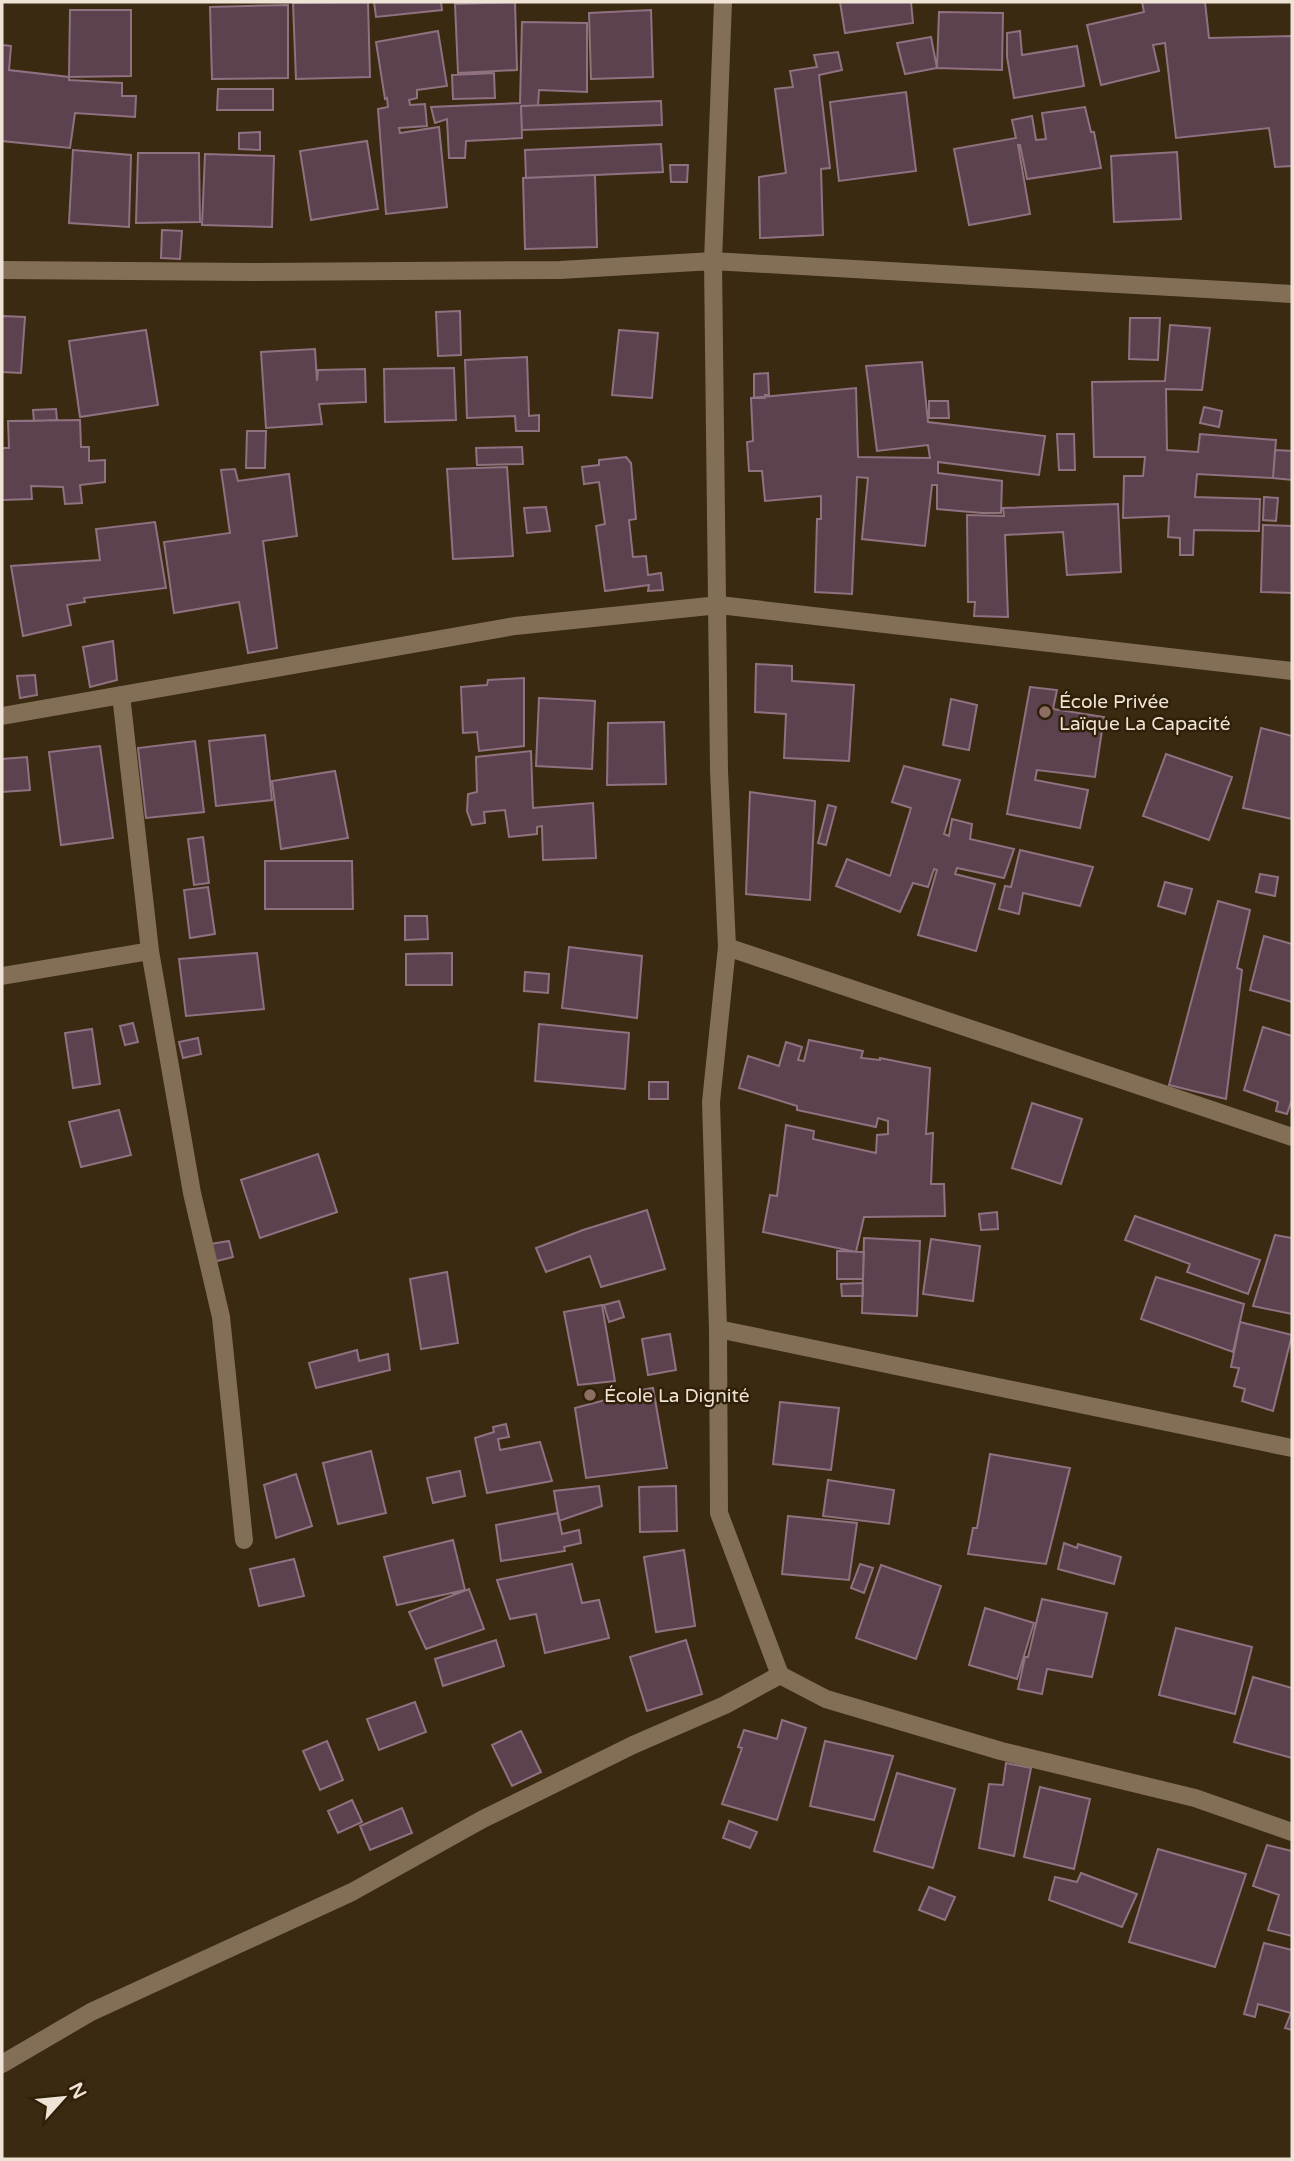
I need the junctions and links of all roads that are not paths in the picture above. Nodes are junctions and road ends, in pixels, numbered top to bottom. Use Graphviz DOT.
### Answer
graph roads {
  1 [pos="723,2"];
  2 [pos="713,261"];
  3 [pos="2,270"];
  4 [pos="1292,294"];
  5 [pos="719,605"];
  6 [pos="1292,671"];
  7 [pos="121,695"];
  8 [pos="2,716"];
  9 [pos="727,947"];
  10 [pos="150,951"];
  11 [pos="2,976"];
  12 [pos="1292,1137"];
  13 [pos="718,1329"];
  14 [pos="1292,1448"];
  15 [pos="243,1540"];
  16 [pos="780,1675"];
  17 [pos="1292,1832"];
  18 [pos="2,2064"];
  1 -- 2 [label="street"];
  2 -- 3 [label="street"];
  2 -- 4 [label="street"];
  2 -- 5 [label="street"];
  5 -- 6 [label="street"];
  5 -- 7 [label="street"];
  5 -- 9 [label="street"];
  7 -- 8 [label="street"];
  7 -- 10 [label="street"];
  9 -- 12 [label="street"];
  9 -- 13 [label="street"];
  10 -- 11 [label="street"];
  10 -- 15 [label="street"];
  13 -- 14 [label="street"];
  13 -- 16 [label="street"];
  16 -- 17 [label="street"];
  16 -- 18 [label="street"];
}
